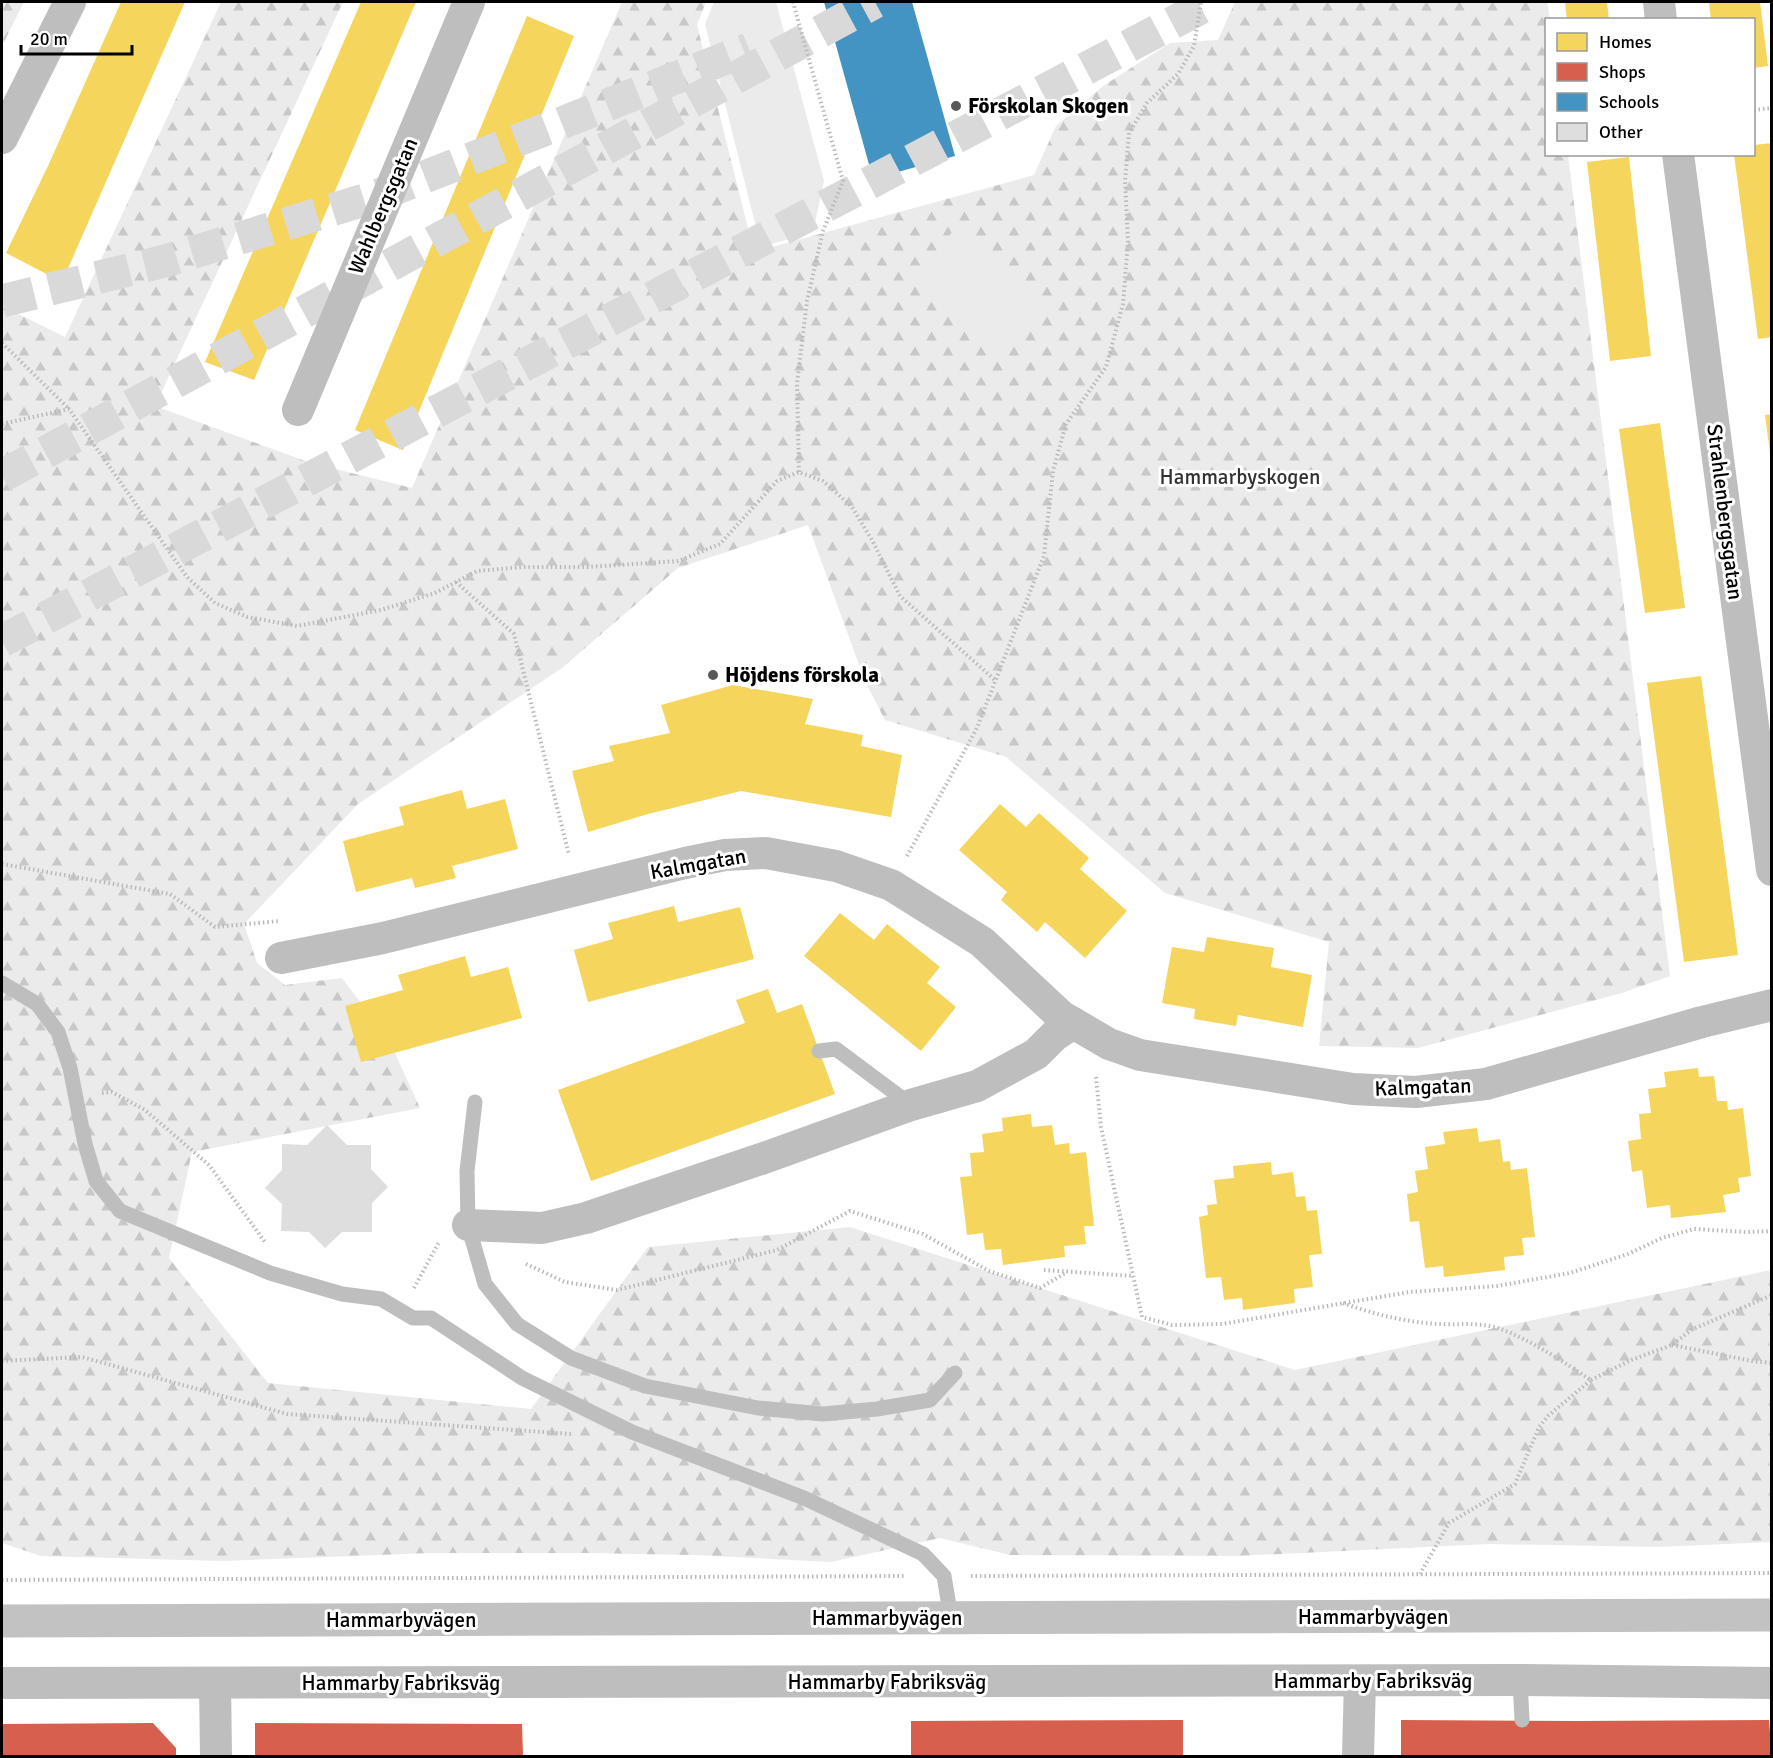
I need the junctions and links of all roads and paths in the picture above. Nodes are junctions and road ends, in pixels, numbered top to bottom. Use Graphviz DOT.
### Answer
graph roads {
  1 [pos="70,2"];
  2 [pos="469,2"];
  3 [pos="793,2"];
  4 [pos="1202,2"];
  5 [pos="1659,2"];
  6 [pos="1660,18"];
  7 [pos="1772,108"];
  8 [pos="1755,110"];
  9 [pos="2,138"];
  10 [pos="1678,156"];
  11 [pos="2,343"];
  12 [pos="69,409"];
  13 [pos="298,410"];
  14 [pos="2,424"];
  15 [pos="799,472"];
  16 [pos="456,582"];
  17 [pos="995,680"];
  18 [pos="2,864"];
  19 [pos="1772,870"];
  20 [pos="891,885"];
  21 [pos="579,890"];
  22 [pos="281,958"];
  23 [pos="2,982"];
  24 [pos="1772,1005"];
  25 [pos="1073,1023"];
  26 [pos="819,1051"];
  27 [pos="1096,1069"];
  28 [pos="75,1096"];
  29 [pos="475,1102"];
  30 [pos="911,1105"];
  31 [pos="468,1225"];
  32 [pos="1772,1231"];
  33 [pos="523,1263"];
  34 [pos="1044,1270"];
  35 [pos="1067,1272"];
  36 [pos="1133,1276"];
  37 [pos="282,1277"];
  38 [pos="1772,1295"];
  39 [pos="1341,1302"];
  40 [pos="413,1318"];
  41 [pos="1672,1345"];
  42 [pos="2,1361"];
  43 [pos="1772,1363"];
  44 [pos="955,1373"];
  45 [pos="1591,1380"];
  46 [pos="572,1434"];
  47 [pos="1772,1573"];
  48 [pos="1420,1574"];
  49 [pos="944,1576"];
  50 [pos="2,1580"];
  51 [pos="1772,1615"];
  52 [pos="951,1618"];
  53 [pos="2,1621"];
  54 [pos="1520,1680"];
  55 [pos="1360,1681"];
  56 [pos="2,1683"];
  57 [pos="1772,1683"];
  58 [pos="215,1684"];
  59 [pos="1522,1720"];
  60 [pos="216,1756"];
  61 [pos="1358,1756"];
  1 -- 9 [label="street"];
  2 -- 13 [label="street, Wahlbergsgatan"];
  3 -- 15 [label="path"];
  4 -- 17 [label="path"];
  5 -- 6 [label="street"];
  7 -- 8 [label="path"];
  10 -- 19 [label="street, Strahlenbergsgatan"];
  11 -- 12 [label="path"];
  12 -- 14 [label="path"];
  12 -- 16 [label="path"];
  15 -- 16 [label="path"];
  15 -- 17 [label="path"];
  16 -- 21 [label="path"];
  17 -- 20 [label="path"];
  18 -- 22 [label="path"];
  20 -- 21 [label="street, Kalmgatan"];
  20 -- 25 [label="street, Kalmgatan"];
  21 -- 22 [label="street, Kalmgatan"];
  23 -- 28 [label="lane"];
  24 -- 25 [label="street, Kalmgatan"];
  25 -- 30 [label="street"];
  26 -- 30 [label="lane"];
  27 -- 36 [label="path"];
  28 -- 37 [label="path"];
  28 -- 37 [label="lane"];
  29 -- 31 [label="lane"];
  30 -- 31 [label="street"];
  31 -- 40 [label="path"];
  31 -- 44 [label="lane"];
  32 -- 39 [label="path"];
  33 -- 35 [label="path"];
  34 -- 35 [label="path"];
  35 -- 36 [label="path"];
  36 -- 39 [label="path"];
  37 -- 40 [label="lane"];
  38 -- 41 [label="path"];
  39 -- 45 [label="path"];
  40 -- 49 [label="lane"];
  41 -- 43 [label="path"];
  41 -- 45 [label="path"];
  42 -- 46 [label="path"];
  45 -- 48 [label="path"];
  47 -- 48 [label="path"];
  48 -- 49 [label="path"];
  49 -- 50 [label="path"];
  49 -- 52 [label="lane"];
  51 -- 52 [label="main road, Hammarbyvägen"];
  52 -- 53 [label="main road, Hammarbyvägen"];
  54 -- 55 [label="street, Hammarby Fabriksväg"];
  54 -- 57 [label="street, Hammarby Fabriksväg"];
  54 -- 59 [label="lane"];
  55 -- 58 [label="street, Hammarby Fabriksväg"];
  55 -- 61 [label="street"];
  56 -- 58 [label="street, Hammarby Fabriksväg"];
  58 -- 60 [label="street"];
}
